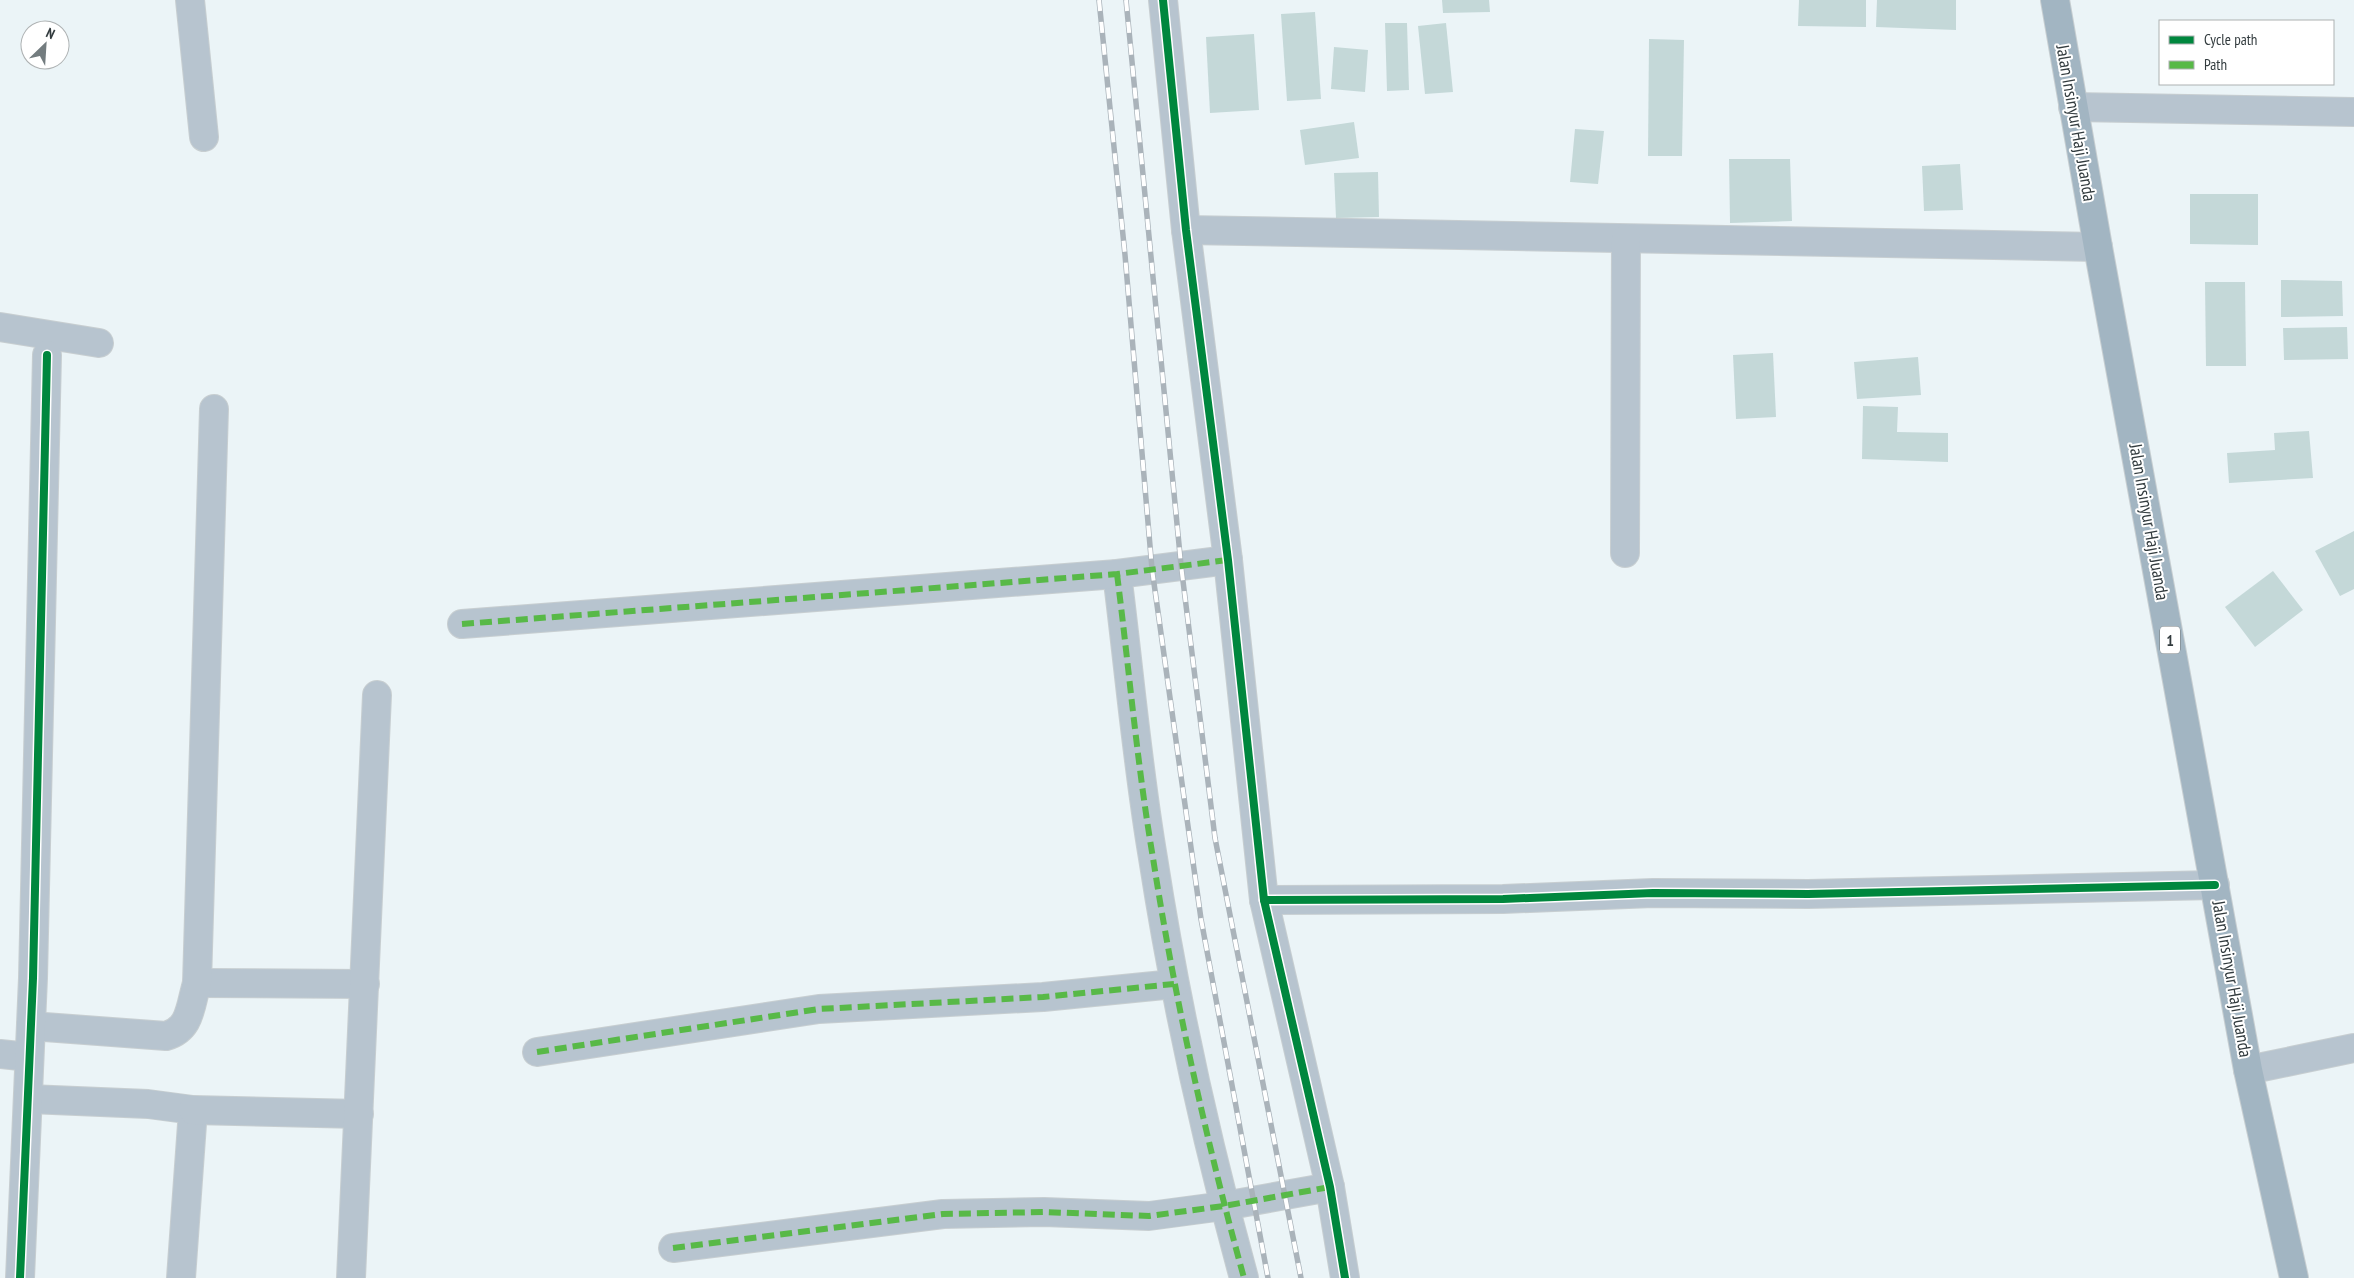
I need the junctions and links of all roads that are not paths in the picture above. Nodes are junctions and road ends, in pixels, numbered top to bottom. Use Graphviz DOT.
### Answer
graph roads {
  1 [pos="190,0"];
  2 [pos="1163,0"];
  3 [pos="2055,0"];
  4 [pos="2073,107"];
  5 [pos="2354,112"];
  6 [pos="204,137"];
  7 [pos="1186,230"];
  8 [pos="1626,239"];
  9 [pos="2098,247"];
  10 [pos="0,327"];
  11 [pos="99,344"];
  12 [pos="47,356"];
  13 [pos="214,409"];
  14 [pos="1625,553"];
  15 [pos="1228,560"];
  16 [pos="1117,574"];
  17 [pos="462,624"];
  18 [pos="377,695"];
  19 [pos="2215,885"];
  20 [pos="1264,900"];
  21 [pos="196,983"];
  22 [pos="365,984"];
  23 [pos="1174,984"];
  24 [pos="31,1026"];
  25 [pos="2354,1048"];
  26 [pos="537,1052"];
  27 [pos="0,1054"];
  28 [pos="29,1056"];
  29 [pos="2248,1070"];
  30 [pos="29,1099"];
  31 [pos="193,1110"];
  32 [pos="359,1114"];
  33 [pos="1330,1187"];
  34 [pos="1224,1206"];
  35 [pos="673,1248"];
  36 [pos="20,1278"];
  37 [pos="182,1278"];
  38 [pos="351,1278"];
  39 [pos="1244,1278"];
  40 [pos="1344,1278"];
  41 [pos="2294,1278"];
  1 -- 6 [label="street"];
  2 -- 7 [label="street"];
  3 -- 4 [label="highway, Jalan Insinyur Haji Juanda / 1"];
  4 -- 5 [label="street"];
  4 -- 9 [label="highway, Jalan Insinyur Haji Juanda / 1"];
  7 -- 8 [label="street"];
  7 -- 15 [label="street"];
  8 -- 9 [label="street"];
  8 -- 14 [label="street"];
  9 -- 19 [label="highway, Jalan Insinyur Haji Juanda / 1"];
  10 -- 11 [label="street"];
  12 -- 24 [label="street"];
  13 -- 21 [label="street"];
  15 -- 16 [label="street"];
  15 -- 20 [label="street"];
  16 -- 17 [label="street"];
  16 -- 23 [label="street"];
  18 -- 22 [label="street"];
  19 -- 20 [label="street"];
  19 -- 29 [label="highway, Jalan Insinyur Haji Juanda / 1"];
  20 -- 33 [label="street"];
  21 -- 22 [label="street"];
  21 -- 24 [label="street"];
  22 -- 32 [label="street"];
  23 -- 26 [label="street"];
  23 -- 34 [label="street"];
  24 -- 28 [label="street"];
  25 -- 29 [label="street"];
  27 -- 28 [label="street"];
  28 -- 30 [label="street"];
  29 -- 41 [label="highway, Jalan Insinyur Haji Juanda / 1"];
  30 -- 31 [label="street"];
  30 -- 36 [label="street"];
  31 -- 32 [label="street"];
  31 -- 37 [label="street"];
  32 -- 38 [label="street"];
  33 -- 34 [label="street"];
  33 -- 40 [label="street"];
  34 -- 35 [label="street"];
  34 -- 39 [label="street"];
}
